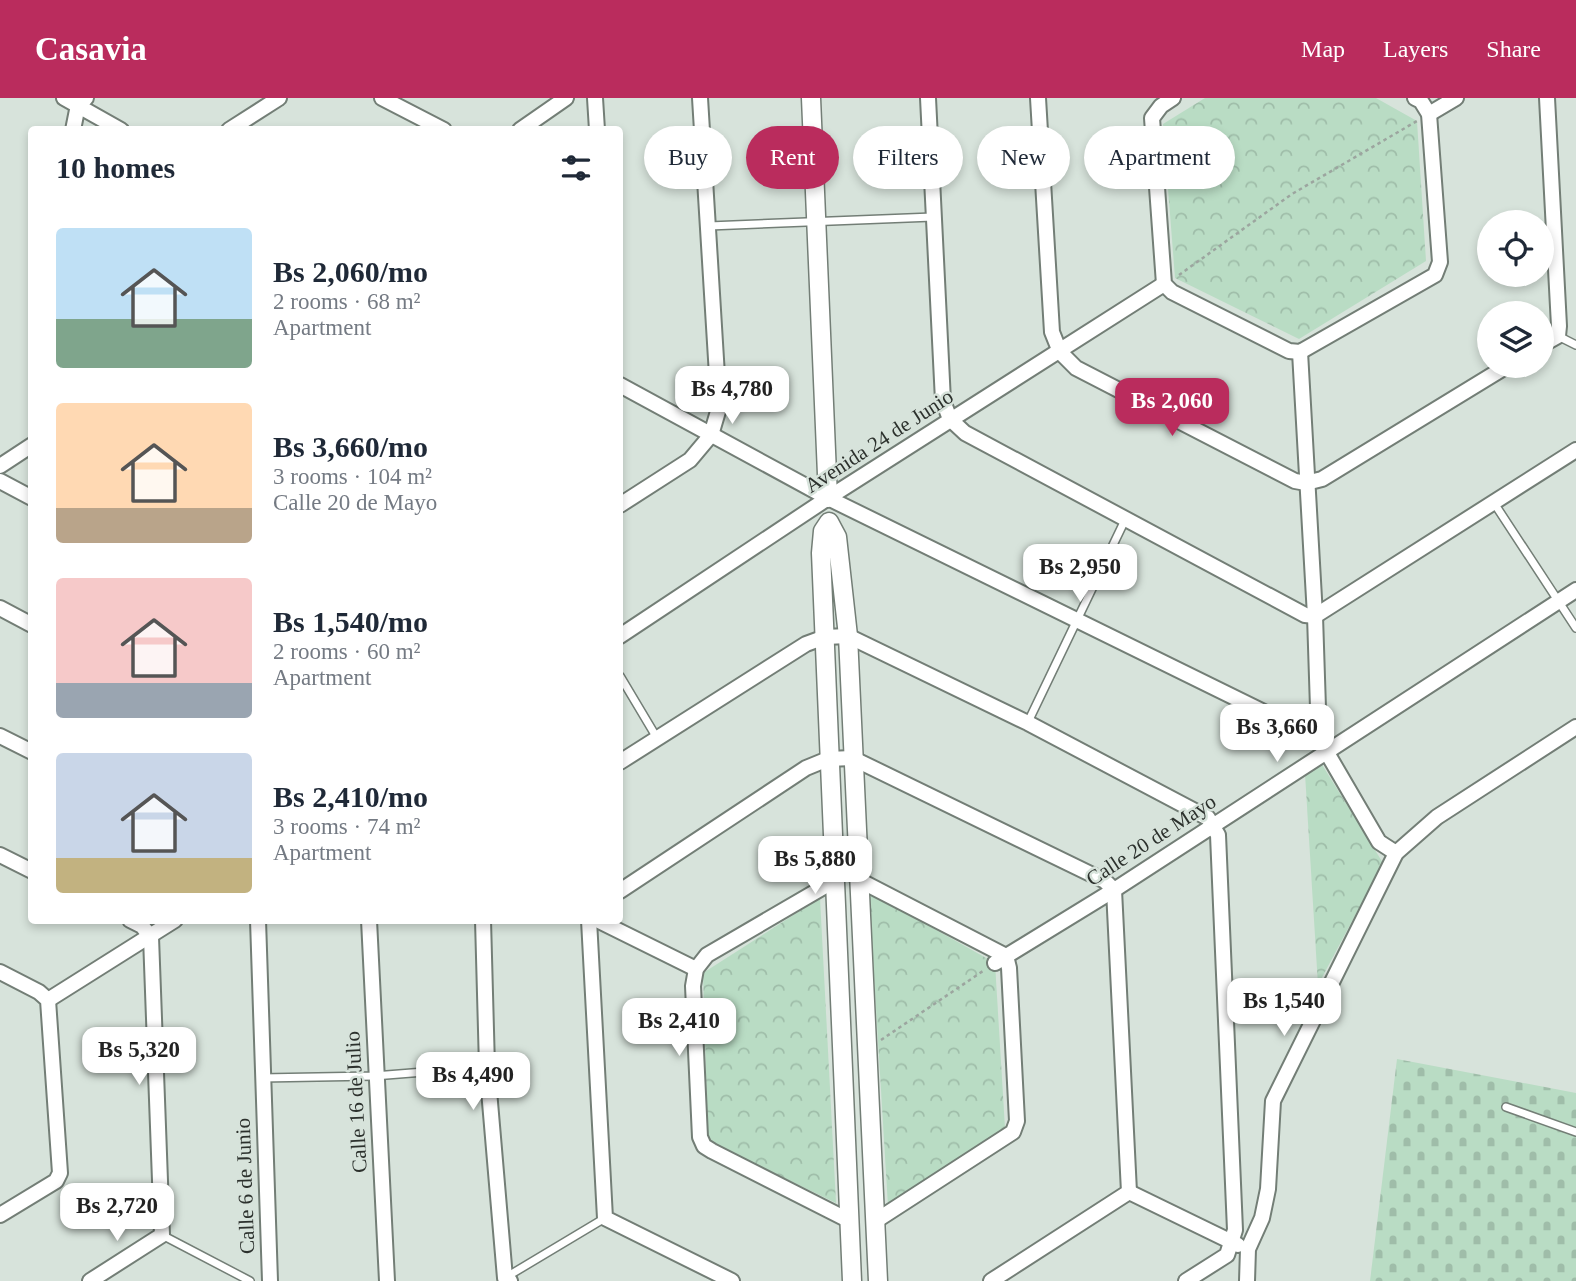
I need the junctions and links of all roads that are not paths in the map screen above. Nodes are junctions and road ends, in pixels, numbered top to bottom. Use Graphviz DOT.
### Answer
graph roads {
  1 [pos="279,98"];
  2 [pos="382,98"];
  3 [pos="566,98"];
  4 [pos="595,98"];
  5 [pos="700,98"];
  6 [pos="811,98"];
  7 [pos="928,98"];
  8 [pos="1038,98"];
  9 [pos="1173,98"];
  10 [pos="1415,98"];
  11 [pos="1456,98"];
  12 [pos="1547,98"];
  13 [pos="76,100"];
  14 [pos="1429,114"];
  15 [pos="73,126"];
  16 [pos="115,126"];
  17 [pos="235,126"];
  18 [pos="436,126"];
  19 [pos="526,126"];
  20 [pos="597,126"];
  21 [pos="933,217"];
  22 [pos="816,221"];
  23 [pos="709,226"];
  24 [pos="1164,285"];
  25 [pos="1558,336"];
  26 [pos="1554,338"];
  27 [pos="1576,345"];
  28 [pos="1060,352"];
  29 [pos="1300,352"];
  30 [pos="1487,378"];
  31 [pos="623,387"];
  32 [pos="950,419"];
  33 [pos="711,435"];
  34 [pos="28,448"];
  35 [pos="1576,450"];
  36 [pos="0,467"];
  37 [pos="0,481"];
  38 [pos="1306,483"];
  39 [pos="28,496"];
  40 [pos="828,498"];
  41 [pos="623,503"];
  42 [pos="1494,503"];
  43 [pos="1125,520"];
  44 [pos="829,522"];
  45 [pos="1576,590"];
  46 [pos="1558,602"];
  47 [pos="0,608"];
  48 [pos="1315,616"];
  49 [pos="1076,622"];
  50 [pos="28,623"];
  51 [pos="1576,628"];
  52 [pos="623,634"];
  53 [pos="848,636"];
  54 [pos="824,637"];
  55 [pos="623,681"];
  56 [pos="1028,723"];
  57 [pos="1576,727"];
  58 [pos="0,736"];
  59 [pos="657,738"];
  60 [pos="1319,739"];
  61 [pos="28,750"];
  62 [pos="1325,754"];
  63 [pos="852,758"];
  64 [pos="828,759"];
  65 [pos="623,760"];
  66 [pos="1213,826"];
  67 [pos="1396,853"];
  68 [pos="0,855"];
  69 [pos="28,869"];
  70 [pos="857,879"];
  71 [pos="834,881"];
  72 [pos="623,889"];
  73 [pos="1114,890"];
  74 [pos="138,924"];
  75 [pos="169,924"];
  76 [pos="258,924"];
  77 [pos="369,924"];
  78 [pos="483,924"];
  79 [pos="589,924"];
  80 [pos="605,924"];
  81 [pos="151,937"];
  82 [pos="1000,959"];
  83 [pos="696,970"];
  84 [pos="0,972"];
  85 [pos="48,1000"];
  86 [pos="487,1067"];
  87 [pos="374,1076"];
  88 [pos="261,1078"];
  89 [pos="1506,1107"];
  90 [pos="1576,1132"];
  91 [pos="1129,1192"];
  92 [pos="0,1215"];
  93 [pos="605,1218"];
  94 [pos="850,1221"];
  95 [pos="874,1222"];
  96 [pos="162,1235"];
  97 [pos="1232,1243"];
  98 [pos="1248,1249"];
  99 [pos="505,1280"];
  100 [pos="90,1281"];
  101 [pos="250,1281"];
  102 [pos="270,1281"];
  103 [pos="387,1281"];
  104 [pos="732,1281"];
  105 [pos="852,1281"];
  106 [pos="877,1281"];
  107 [pos="991,1281"];
  108 [pos="1186,1281"];
  109 [pos="1247,1281"];
  1 -- 17 [label="street"];
  2 -- 18 [label="street"];
  3 -- 19 [label="street"];
  4 -- 20 [label="street"];
  5 -- 23 [label="street"];
  6 -- 22 [label="street"];
  7 -- 21 [label="street"];
  8 -- 28 [label="street"];
  9 -- 24 [label="street"];
  10 -- 14 [label="street"];
  11 -- 14 [label="street"];
  12 -- 25 [label="street"];
  13 -- 15 [label="street"];
  13 -- 16 [label="street"];
  14 -- 29 [label="street"];
  21 -- 22 [label="lane"];
  21 -- 32 [label="street"];
  22 -- 23 [label="lane"];
  22 -- 40 [label="street"];
  23 -- 33 [label="street"];
  24 -- 28 [label="street, Avenida 24 de Junio"];
  24 -- 29 [label="street"];
  25 -- 26 [label="street"];
  25 -- 27 [label="lane"];
  28 -- 32 [label="street, Avenida 24 de Junio"];
  28 -- 38 [label="street"];
  29 -- 38 [label="street"];
  30 -- 38 [label="street"];
  31 -- 33 [label="street"];
  32 -- 40 [label="street, Avenida 24 de Junio"];
  32 -- 43 [label="street"];
  33 -- 40 [label="street"];
  33 -- 41 [label="street"];
  34 -- 36 [label="street"];
  35 -- 42 [label="street"];
  37 -- 39 [label="street"];
  38 -- 48 [label="street"];
  40 -- 44 [label="street"];
  40 -- 49 [label="street"];
  40 -- 52 [label="street, Avenida 24 de Junio"];
  42 -- 46 [label="lane"];
  42 -- 48 [label="street"];
  43 -- 48 [label="street"];
  43 -- 49 [label="lane"];
  44 -- 53 [label="street"];
  44 -- 54 [label="street"];
  45 -- 46 [label="street, Calle 20 de Mayo"];
  46 -- 51 [label="lane"];
  46 -- 62 [label="street, Calle 20 de Mayo"];
  47 -- 50 [label="street"];
  48 -- 60 [label="street"];
  49 -- 56 [label="lane"];
  49 -- 60 [label="street"];
  53 -- 54 [label="street"];
  53 -- 56 [label="street"];
  53 -- 63 [label="street"];
  54 -- 59 [label="street"];
  54 -- 64 [label="street"];
  55 -- 59 [label="lane"];
  56 -- 66 [label="street"];
  57 -- 67 [label="street"];
  58 -- 61 [label="street"];
  59 -- 65 [label="street"];
  60 -- 62 [label="street"];
  62 -- 66 [label="street, Calle 20 de Mayo"];
  62 -- 67 [label="street"];
  63 -- 64 [label="street"];
  63 -- 70 [label="street"];
  63 -- 73 [label="street"];
  64 -- 71 [label="street"];
  64 -- 72 [label="street"];
  66 -- 73 [label="street, Calle 20 de Mayo"];
  66 -- 97 [label="street"];
  67 -- 98 [label="street"];
  68 -- 69 [label="street"];
  70 -- 82 [label="street"];
  70 -- 95 [label="street"];
  71 -- 83 [label="street"];
  71 -- 94 [label="street"];
  73 -- 82 [label="street, Calle 20 de Mayo"];
  73 -- 91 [label="street"];
  74 -- 81 [label="street"];
  75 -- 81 [label="street"];
  76 -- 88 [label="street, Calle 6 de Junio"];
  77 -- 87 [label="street, Calle 16 de Julio"];
  78 -- 86 [label="street"];
  79 -- 93 [label="street"];
  80 -- 83 [label="street"];
  81 -- 85 [label="street"];
  81 -- 96 [label="street"];
  82 -- 95 [label="street"];
  83 -- 94 [label="street"];
  84 -- 85 [label="street"];
  85 -- 92 [label="street"];
  86 -- 87 [label="lane"];
  86 -- 99 [label="street"];
  87 -- 88 [label="lane"];
  87 -- 103 [label="street, Calle 16 de Julio"];
  88 -- 102 [label="street, Calle 6 de Junio"];
  89 -- 90 [label="lane"];
  91 -- 97 [label="street"];
  91 -- 107 [label="street"];
  93 -- 99 [label="lane"];
  93 -- 104 [label="street"];
  94 -- 105 [label="street"];
  95 -- 106 [label="street"];
  96 -- 100 [label="street"];
  96 -- 101 [label="lane"];
  97 -- 98 [label="street"];
  97 -- 108 [label="street"];
  98 -- 109 [label="street"];
}
